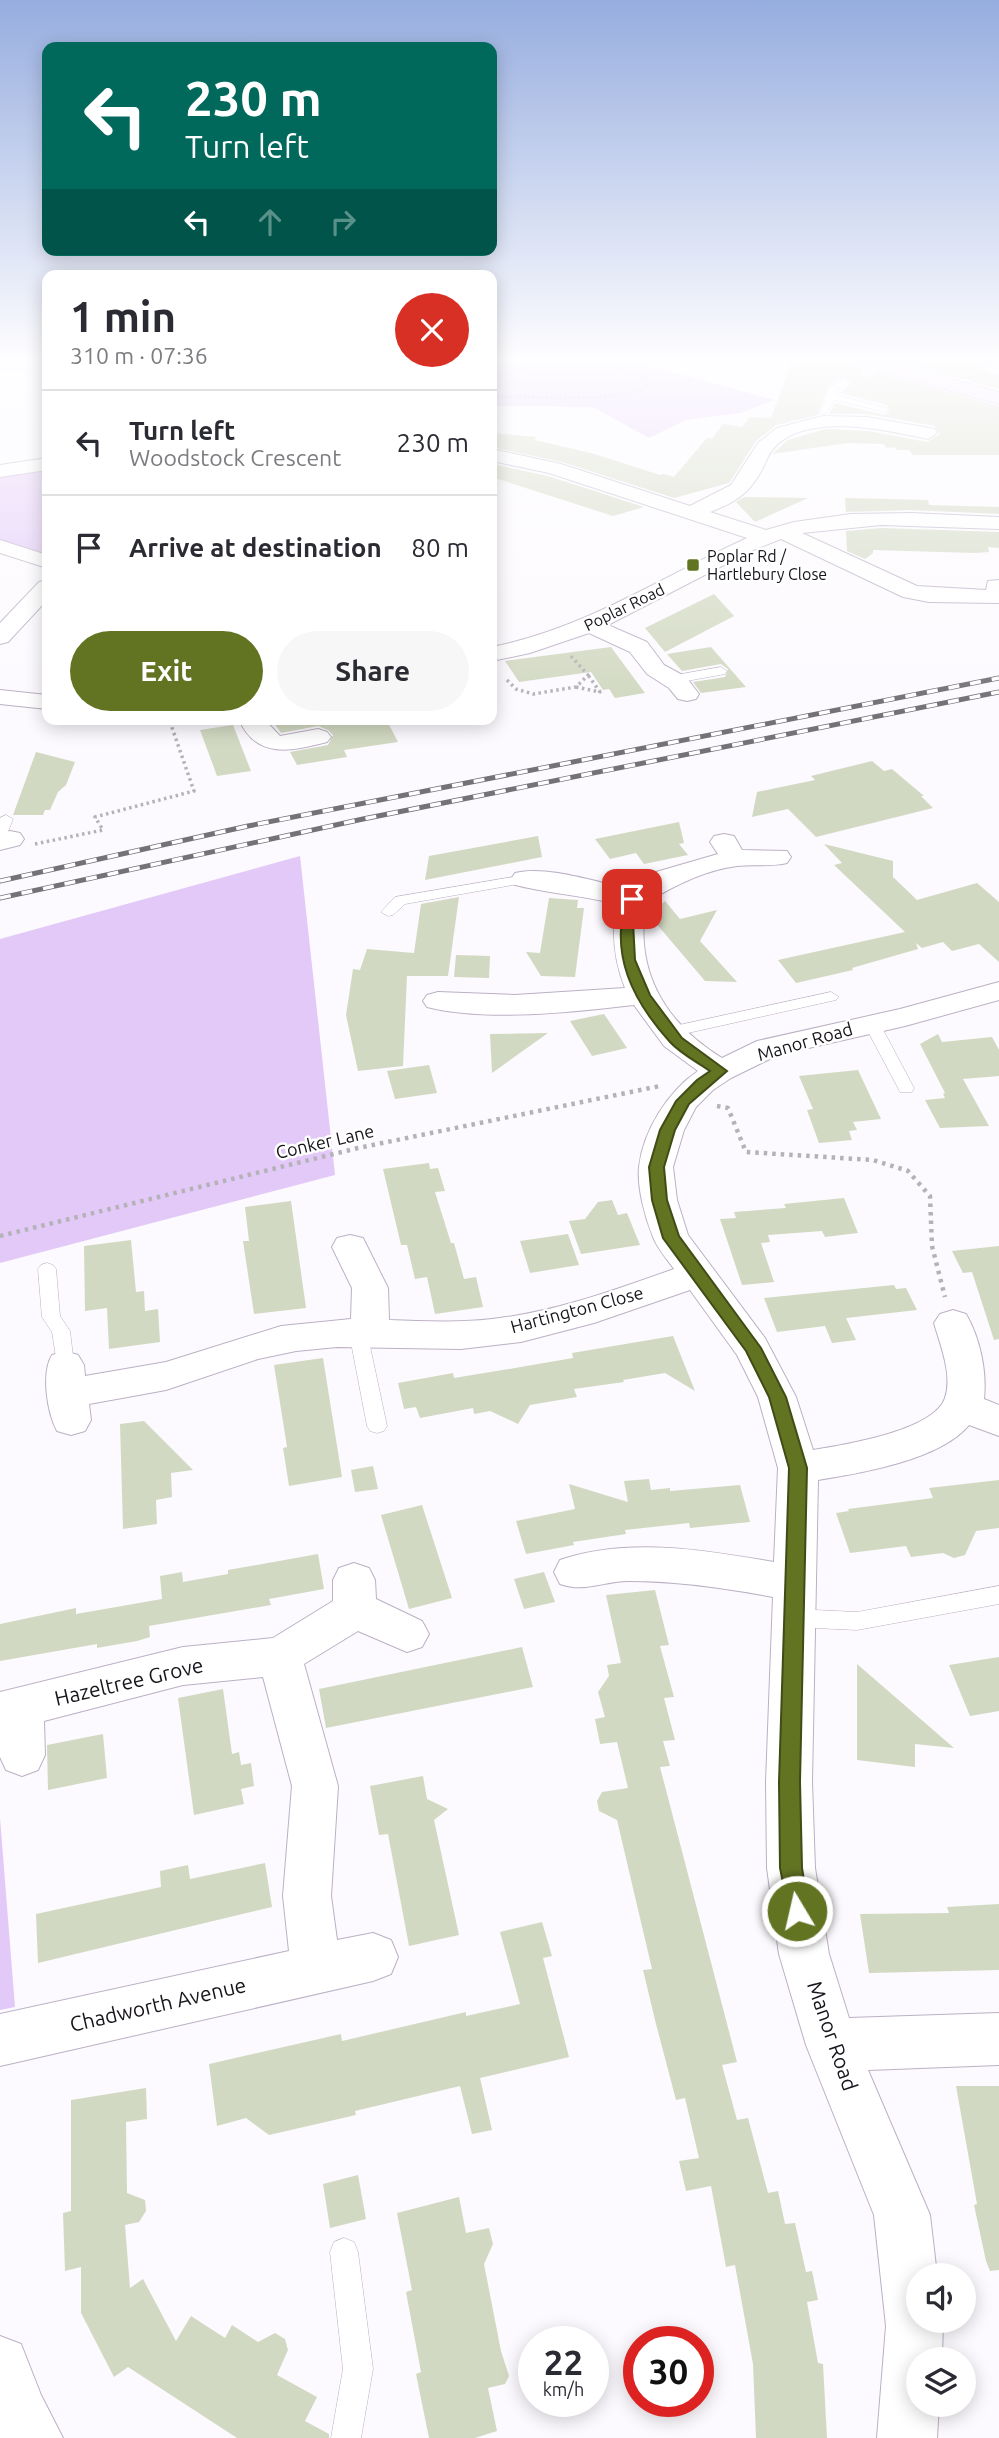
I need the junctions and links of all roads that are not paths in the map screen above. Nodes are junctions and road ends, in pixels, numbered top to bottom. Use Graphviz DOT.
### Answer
graph roads {
  1 [pos="576,475"];
  2 [pos="748,475"];
  3 [pos="692,512"];
  4 [pos="999,523"];
  5 [pos="774,535"];
  6 [pos="0,546"];
  7 [pos="42,560"];
  8 [pos="996,586"];
  9 [pos="42,592"];
  10 [pos="588,625"];
  11 [pos="0,637"];
  12 [pos="497,653"];
  13 [pos="721,671"];
  14 [pos="681,686"];
  15 [pos="0,697"];
  16 [pos="42,701"];
  17 [pos="254,725"];
  18 [pos="318,737"];
  19 [pos="777,857"];
  20 [pos="525,879"];
  21 [pos="632,899"];
  22 [pos="388,912"];
  23 [pos="999,991"];
  24 [pos="643,995"];
  25 [pos="831,997"];
  26 [pos="438,1001"];
  27 [pos="872,1024"];
  28 [pos="670,1031"];
  29 [pos="720,1071"];
  30 [pos="906,1088"];
  31 [pos="350,1247"];
  32 [pos="47,1269"];
  33 [pos="697,1274"];
  34 [pos="953,1323"];
  35 [pos="364,1332"];
  36 [pos="69,1392"];
  37 [pos="962,1406"];
  38 [pos="999,1421"];
  39 [pos="377,1426"];
  40 [pos="798,1468"];
  41 [pos="575,1572"];
  42 [pos="999,1595"];
  43 [pos="794,1600"];
  44 [pos="407,1634"];
  45 [pos="280,1656"];
  46 [pos="10,1710"];
  47 [pos="22,1755"];
  48 [pos="373,1957"];
  49 [pos="316,1969"];
  50 [pos="999,2039"];
  51 [pos="0,2040"];
  52 [pos="832,2045"];
  53 [pos="344,2252"];
  54 [pos="0,2365"];
  55 [pos="33,2438"];
  56 [pos="346,2438"];
  57 [pos="907,2438"];
  1 -- 3 [label="street"];
  2 -- 3 [label="street"];
  3 -- 5 [label="street"];
  4 -- 5 [label="street, Poplar Road"];
  5 -- 8 [label="street"];
  5 -- 10 [label="street, Poplar Road"];
  6 -- 7 [label="street"];
  9 -- 11 [label="street"];
  10 -- 12 [label="street, Poplar Road"];
  10 -- 14 [label="street"];
  13 -- 14 [label="lane"];
  15 -- 16 [label="street"];
  17 -- 18 [label="street"];
  19 -- 21 [label="street"];
  20 -- 21 [label="street"];
  20 -- 22 [label="lane"];
  21 -- 24 [label="street"];
  23 -- 27 [label="street, Manor Road"];
  24 -- 26 [label="street"];
  24 -- 28 [label="street"];
  25 -- 28 [label="lane"];
  27 -- 29 [label="street, Manor Road"];
  27 -- 30 [label="lane"];
  28 -- 29 [label="street"];
  29 -- 33 [label="street, Manor Road"];
  31 -- 35 [label="street"];
  32 -- 36 [label="lane"];
  33 -- 35 [label="street, Hartington Close"];
  33 -- 40 [label="street, Manor Road"];
  34 -- 37 [label="street"];
  35 -- 36 [label="street, Hartington Close"];
  35 -- 39 [label="lane"];
  37 -- 38 [label="street"];
  37 -- 40 [label="street"];
  40 -- 43 [label="street, Manor Road"];
  41 -- 43 [label="street"];
  42 -- 43 [label="lane"];
  43 -- 52 [label="street, Manor Road"];
  44 -- 45 [label="street, Hazeltree Grove"];
  45 -- 46 [label="street, Hazeltree Grove"];
  45 -- 49 [label="street"];
  46 -- 47 [label="street, Hazeltree Grove"];
  48 -- 49 [label="street"];
  49 -- 51 [label="street, Chadworth Avenue"];
  50 -- 52 [label="street"];
  52 -- 57 [label="street, Manor Road"];
  53 -- 56 [label="lane"];
  54 -- 55 [label="street"];
}
